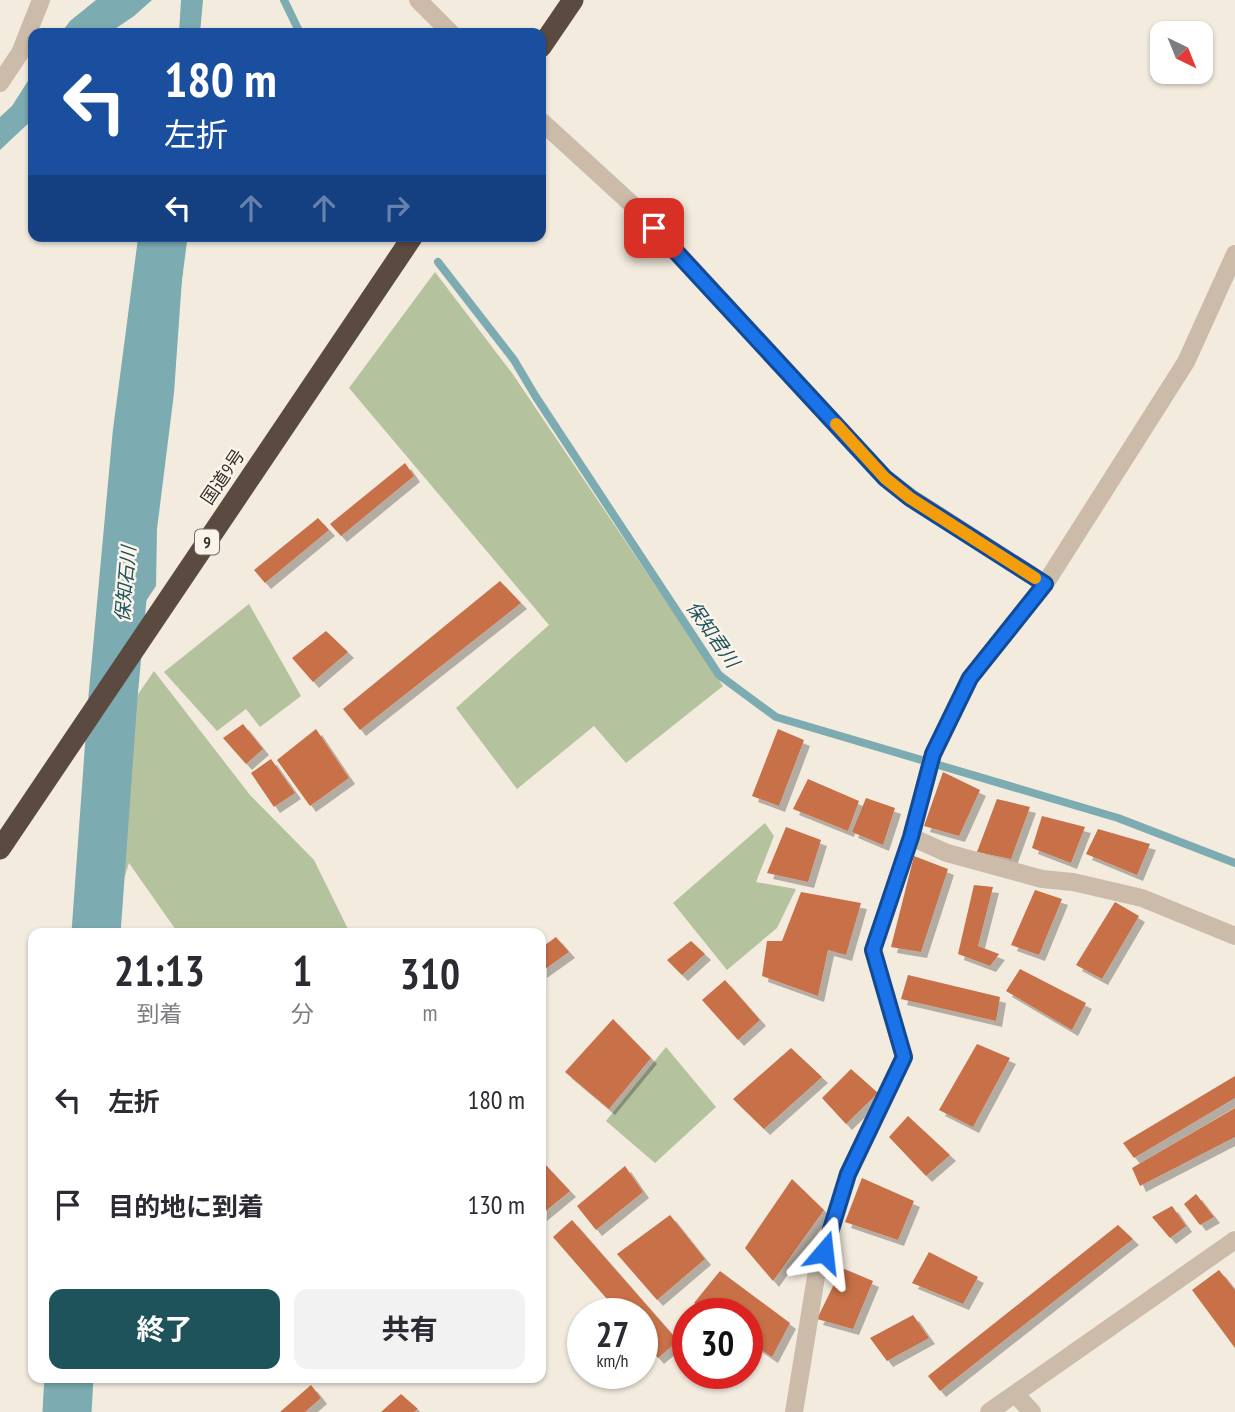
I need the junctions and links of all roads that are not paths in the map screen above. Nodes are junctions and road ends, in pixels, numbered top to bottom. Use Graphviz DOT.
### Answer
graph roads {
  1 [pos="41,0"];
  2 [pos="418,0"];
  3 [pos="573,0"];
  4 [pos="30,28"];
  5 [pos="446,28"];
  6 [pos="28,33"];
  7 [pos="546,40"];
  8 [pos="0,83"];
  9 [pos="546,126"];
  10 [pos="409,242"];
  11 [pos="1235,254"];
  12 [pos="1045,584"];
  13 [pos="911,837"];
  14 [pos="0,849"];
  15 [pos="1235,936"];
  16 [pos="1235,1240"];
  17 [pos="1015,1394"];
  18 [pos="794,1412"];
  19 [pos="989,1412"];
  20 [pos="1032,1412"];
  1 -- 4 [label="street"];
  2 -- 5 [label="street"];
  3 -- 7 [label="highway"];
  6 -- 8 [label="street"];
  9 -- 12 [label="street"];
  10 -- 14 [label="highway, 国道9号 / 9"];
  11 -- 12 [label="street"];
  12 -- 13 [label="street"];
  13 -- 15 [label="street"];
  13 -- 18 [label="street"];
  16 -- 17 [label="street"];
  17 -- 19 [label="street"];
  17 -- 20 [label="street"];
}
